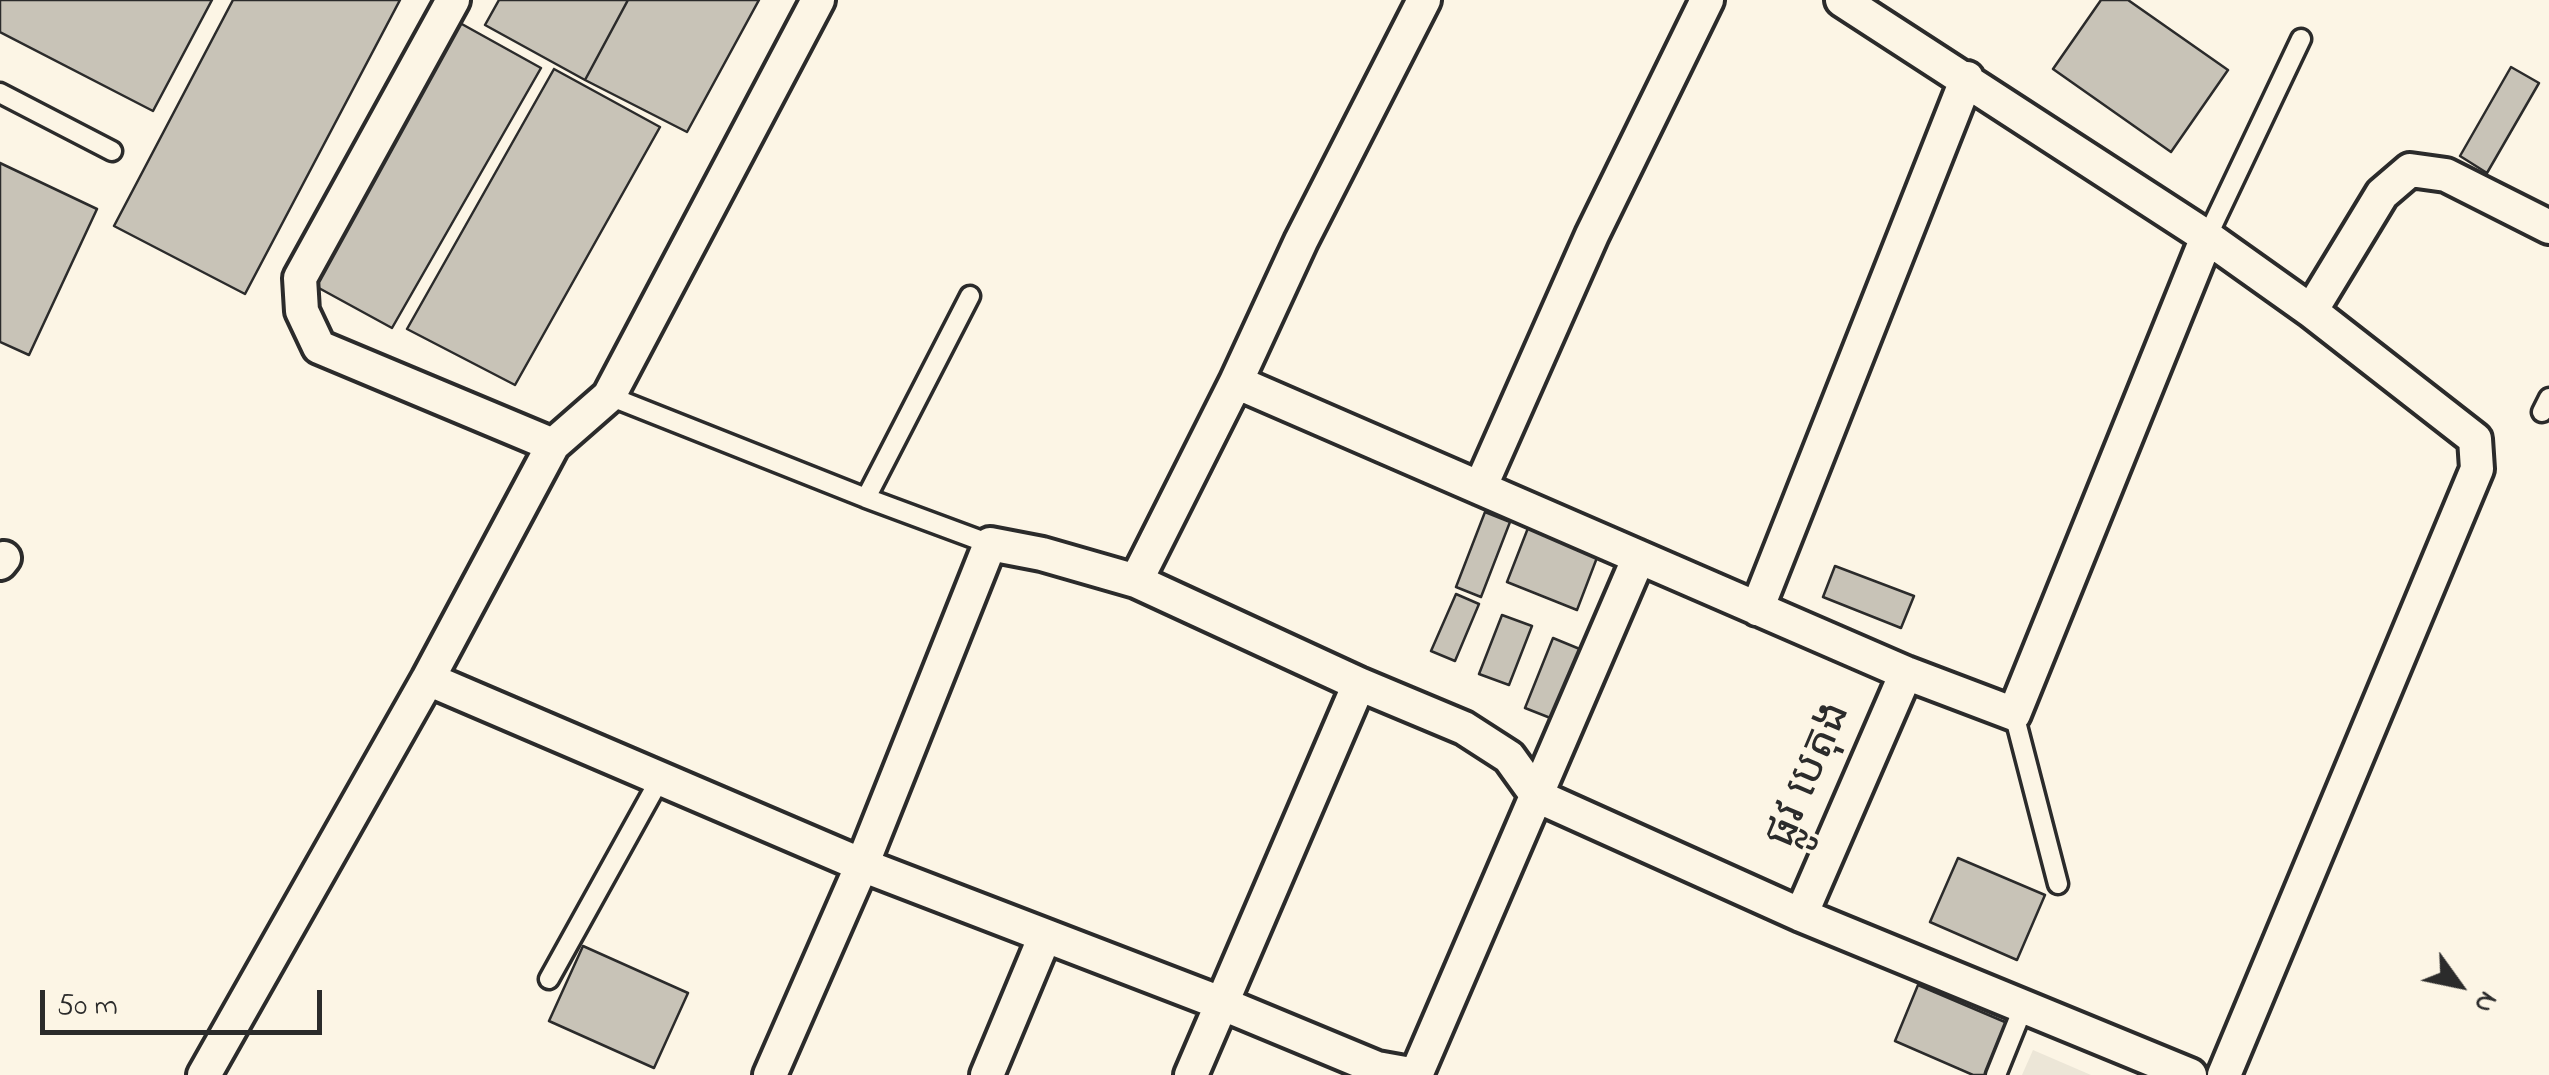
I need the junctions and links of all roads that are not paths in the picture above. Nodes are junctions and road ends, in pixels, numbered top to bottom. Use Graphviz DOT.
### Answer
graph roads {
  1 [pos="453,0"];
  2 [pos="818,0"];
  3 [pos="1424,0"];
  4 [pos="1707,0"];
  5 [pos="1842,0"];
  6 [pos="2301,39"];
  7 [pos="1967,78"];
  8 [pos="0,92"];
  9 [pos="112,152"];
  10 [pos="2549,227"];
  11 [pos="2207,237"];
  12 [pos="970,296"];
  13 [pos="2311,311"];
  14 [pos="1236,382"];
  15 [pos="608,396"];
  16 [pos="553,444"];
  17 [pos="1480,488"];
  18 [pos="866,498"];
  19 [pos="990,544"];
  20 [pos="1639,557"];
  21 [pos="1136,580"];
  22 [pos="1756,608"];
  23 [pos="1906,673"];
  24 [pos="428,679"];
  25 [pos="1359,684"];
  26 [pos="2014,714"];
  27 [pos="661,776"];
  28 [pos="1537,796"];
  29 [pos="862,865"];
  30 [pos="2058,884"];
  31 [pos="1801,916"];
  32 [pos="1045,936"];
  33 [pos="550,979"];
  34 [pos="1223,1004"];
  35 [pos="2023,1008"];
  36 [pos="1376,1072"];
  37 [pos="204,1075"];
  38 [pos="770,1075"];
  39 [pos="987,1075"];
  40 [pos="1191,1075"];
  41 [pos="1416,1075"];
  42 [pos="1996,1075"];
  43 [pos="2190,1075"];
  44 [pos="2224,1075"];
  1 -- 16 [label="street"];
  2 -- 15 [label="street"];
  3 -- 14 [label="street"];
  4 -- 17 [label="street"];
  5 -- 7 [label="street"];
  6 -- 11 [label="lane"];
  7 -- 11 [label="street"];
  7 -- 22 [label="street"];
  8 -- 9 [label="lane"];
  10 -- 13 [label="street"];
  11 -- 13 [label="street"];
  11 -- 26 [label="street"];
  12 -- 18 [label="lane"];
  13 -- 44 [label="street"];
  14 -- 17 [label="street"];
  14 -- 21 [label="street"];
  15 -- 16 [label="street"];
  15 -- 18 [label="lane"];
  16 -- 24 [label="street"];
  17 -- 20 [label="street"];
  18 -- 19 [label="lane"];
  19 -- 21 [label="street"];
  19 -- 29 [label="street"];
  20 -- 22 [label="street"];
  20 -- 28 [label="street"];
  21 -- 25 [label="street"];
  22 -- 23 [label="street"];
  23 -- 26 [label="street"];
  23 -- 31 [label="street, ផ្លូវ បេតុង"];
  24 -- 27 [label="street"];
  24 -- 37 [label="street"];
  25 -- 28 [label="street"];
  25 -- 34 [label="street"];
  26 -- 30 [label="lane"];
  27 -- 29 [label="street"];
  27 -- 33 [label="lane"];
  28 -- 31 [label="street"];
  28 -- 41 [label="street"];
  29 -- 32 [label="street"];
  29 -- 38 [label="street"];
  31 -- 35 [label="street"];
  32 -- 34 [label="street"];
  32 -- 39 [label="street"];
  34 -- 36 [label="street"];
  34 -- 40 [label="street"];
  35 -- 42 [label="lane"];
  35 -- 43 [label="street"];
  36 -- 41 [label="street"];
}
